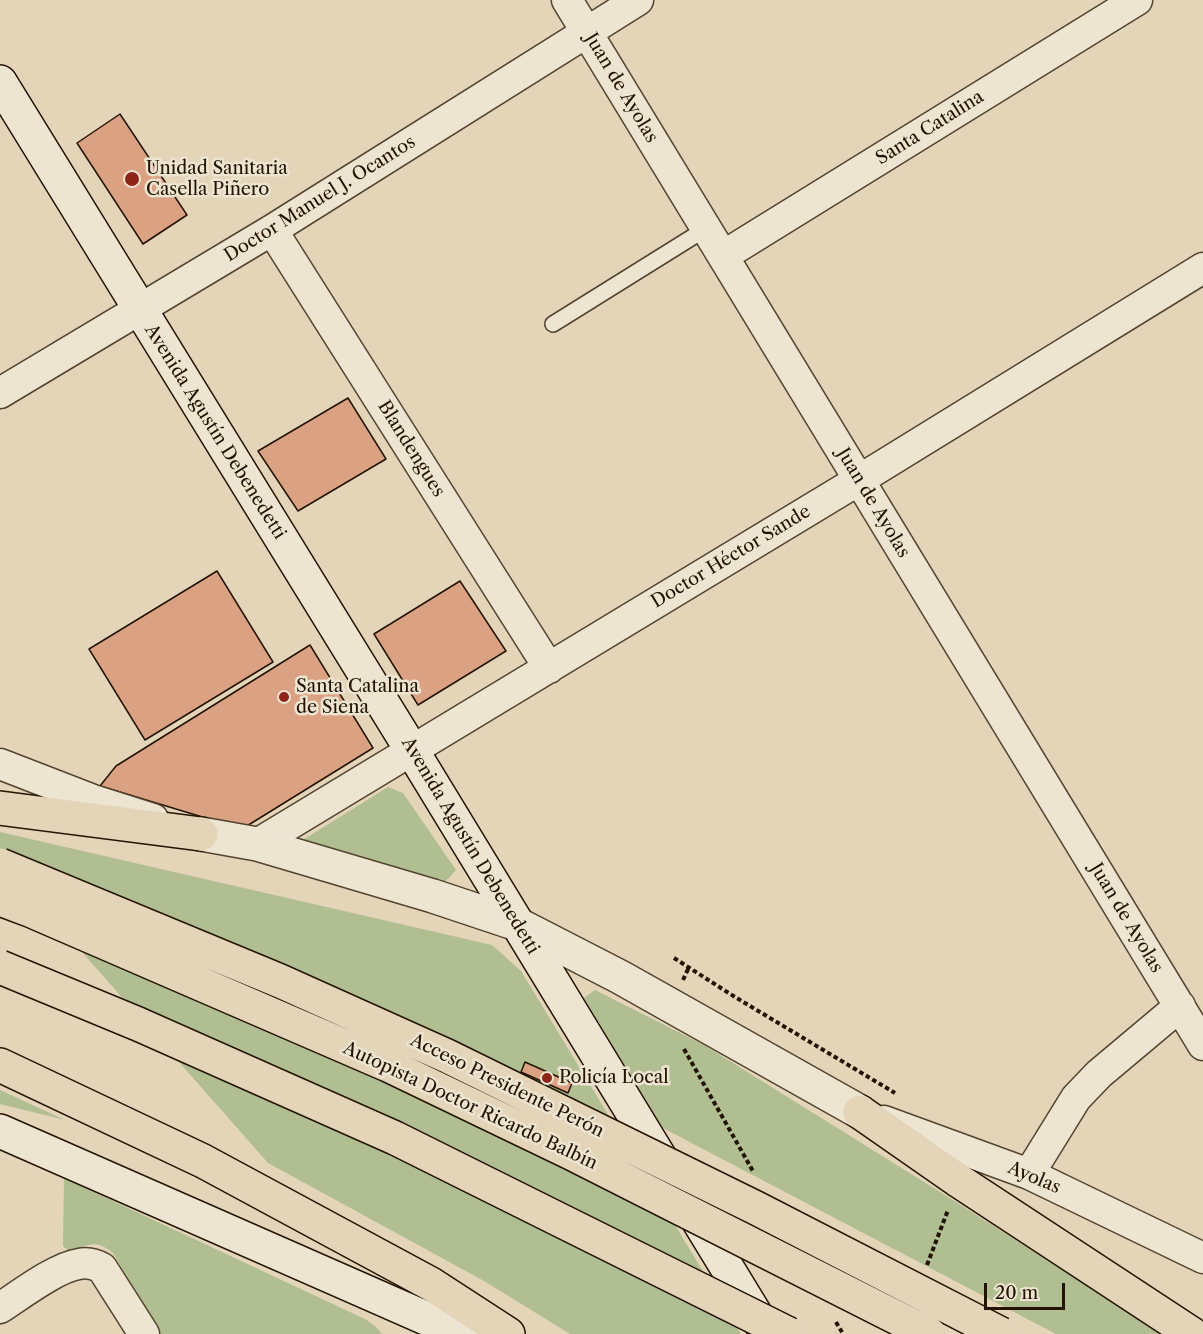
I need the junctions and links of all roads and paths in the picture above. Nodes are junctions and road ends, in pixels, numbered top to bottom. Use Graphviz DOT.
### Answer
graph roads {
  1 [pos="567,0"];
  2 [pos="638,0"];
  3 [pos="1137,0"];
  4 [pos="587,31"];
  5 [pos="0,82"];
  6 [pos="707,228"];
  7 [pos="272,230"];
  8 [pos="723,255"];
  9 [pos="1203,268"];
  10 [pos="141,310"];
  11 [pos="553,324"];
  12 [pos="0,393"];
  13 [pos="859,480"];
  14 [pos="549,668"];
  15 [pos="411,749"];
  16 [pos="0,764"];
  17 [pos="0,808"];
  18 [pos="201,834"];
  19 [pos="257,844"];
  20 [pos="0,864"];
  21 [pos="0,899"];
  22 [pos="517,924"];
  23 [pos="674,958"];
  24 [pos="0,967"];
  25 [pos="689,967"];
  26 [pos="671,1006"];
  27 [pos="1180,1006"];
  28 [pos="1203,1045"];
  29 [pos="0,1065"];
  30 [pos="900,1095"];
  31 [pos="860,1112"];
  32 [pos="0,1131"];
  33 [pos="1029,1174"];
  34 [pos="756,1178"];
  35 [pos="959,1181"];
  36 [pos="1203,1258"];
  37 [pos="926,1269"];
  38 [pos="0,1308"];
  39 [pos="832,1314"];
  40 [pos="445,1330"];
  41 [pos="144,1334"];
  42 [pos="508,1334"];
  43 [pos="768,1334"];
  44 [pos="789,1334"];
  45 [pos="843,1334"];
  46 [pos="929,1334"];
  47 [pos="1001,1334"];
  48 [pos="1192,1334"];
  1 -- 4 [label="street, Juan de Ayolas"];
  2 -- 4 [label="street, Doctor Manuel J. Ocantos"];
  3 -- 8 [label="street, Santa Catalina"];
  4 -- 6 [label="street, Juan de Ayolas"];
  4 -- 7 [label="street, Doctor Manuel J. Ocantos"];
  5 -- 10 [label="main road, Avenida Agustín Debenedetti"];
  6 -- 8 [label="street, Juan de Ayolas"];
  6 -- 11 [label="lane"];
  7 -- 10 [label="street, Doctor Manuel J. Ocantos"];
  7 -- 14 [label="street, Blandengues"];
  8 -- 13 [label="street, Juan de Ayolas"];
  9 -- 13 [label="street, Doctor Héctor Sande"];
  10 -- 12 [label="street, Doctor Manuel J. Ocantos"];
  10 -- 15 [label="main road, Avenida Agustín Debenedetti"];
  13 -- 14 [label="street, Doctor Héctor Sande"];
  13 -- 27 [label="street, Juan de Ayolas"];
  14 -- 15 [label="street, Doctor Héctor Sande"];
  15 -- 19 [label="street, Doctor Héctor Sande"];
  15 -- 22 [label="main road, Avenida Agustín Debenedetti"];
  16 -- 18 [label="street"];
  17 -- 18 [label="highway"];
  18 -- 19 [label="main road"];
  19 -- 22 [label="main road"];
  20 -- 47 [label="highway, Acceso Presidente Perón, bridge"];
  21 -- 46 [label="highway, Autopista Doctor Ricardo Balbín, bridge"];
  22 -- 26 [label="main road"];
  22 -- 43 [label="main road, Avenida Agustín Debenedetti"];
  23 -- 25 [label="path"];
  24 -- 44 [label="highway, bridge"];
  25 -- 26 [label="path"];
  25 -- 30 [label="path"];
  26 -- 31 [label="main road"];
  26 -- 34 [label="path"];
  27 -- 28 [label="street, Juan de Ayolas"];
  27 -- 33 [label="street"];
  29 -- 42 [label="highway"];
  31 -- 33 [label="street, Ayolas"];
  31 -- 35 [label="highway"];
  32 -- 40 [label="main road"];
  33 -- 36 [label="street, Ayolas"];
  35 -- 37 [label="path"];
  35 -- 48 [label="highway"];
  38 -- 41 [label="street"];
  39 -- 45 [label="path"];
}
